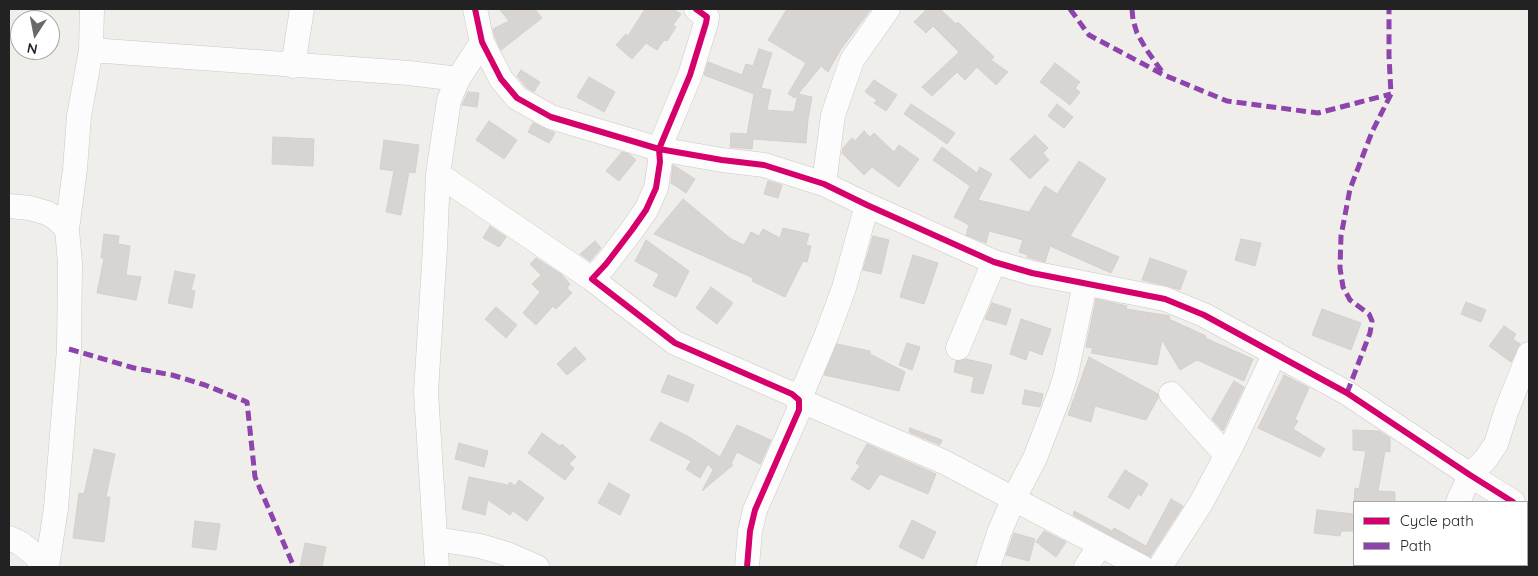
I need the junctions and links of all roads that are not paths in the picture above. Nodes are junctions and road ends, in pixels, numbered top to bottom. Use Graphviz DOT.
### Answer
graph roads {
  1 [pos="92,9"];
  2 [pos="302,9"];
  3 [pos="475,9"];
  4 [pos="888,9"];
  5 [pos="704,12"];
  6 [pos="482,42"];
  7 [pos="91,50"];
  8 [pos="293,66"];
  9 [pos="458,78"];
  10 [pos="659,148"];
  11 [pos="438,174"];
  12 [pos="824,184"];
  13 [pos="71,197"];
  14 [pos="867,205"];
  15 [pos="19,207"];
  16 [pos="67,229"];
  17 [pos="994,262"];
  18 [pos="592,279"];
  19 [pos="1085,284"];
  20 [pos="958,348"];
  21 [pos="1275,353"];
  22 [pos="1529,354"];
  23 [pos="1171,394"];
  24 [pos="799,400"];
  25 [pos="1226,454"];
  26 [pos="1470,476"];
  27 [pos="1014,498"];
  28 [pos="1458,501"];
  29 [pos="1511,501"];
  30 [pos="9,538"];
  31 [pos="436,539"];
  32 [pos="1100,545"];
  33 [pos="45,567"];
  34 [pos="438,567"];
  35 [pos="537,567"];
  36 [pos="747,567"];
  37 [pos="988,567"];
  38 [pos="1086,567"];
  39 [pos="1142,567"];
  40 [pos="1160,567"];
  1 -- 7 [label="street"];
  2 -- 8 [label="street"];
  3 -- 6 [label="street"];
  4 -- 12 [label="street"];
  5 -- 10 [label="street"];
  6 -- 9 [label="street"];
  6 -- 10 [label="street"];
  7 -- 8 [label="street"];
  7 -- 13 [label="street"];
  8 -- 9 [label="street"];
  9 -- 11 [label="street"];
  10 -- 12 [label="street"];
  10 -- 18 [label="street"];
  11 -- 18 [label="street"];
  11 -- 31 [label="street"];
  12 -- 14 [label="street"];
  13 -- 15 [label="street"];
  13 -- 16 [label="street"];
  14 -- 17 [label="street"];
  14 -- 24 [label="street"];
  15 -- 16 [label="street"];
  16 -- 33 [label="street"];
  17 -- 19 [label="street"];
  17 -- 20 [label="street"];
  18 -- 24 [label="street"];
  19 -- 21 [label="street"];
  19 -- 27 [label="street"];
  21 -- 25 [label="street"];
  21 -- 26 [label="street"];
  22 -- 26 [label="street"];
  23 -- 25 [label="street"];
  24 -- 27 [label="street"];
  24 -- 36 [label="street"];
  25 -- 40 [label="street"];
  26 -- 28 [label="street"];
  26 -- 29 [label="street"];
  27 -- 32 [label="street"];
  27 -- 37 [label="street"];
  30 -- 33 [label="street"];
  31 -- 34 [label="street"];
  31 -- 35 [label="street"];
  32 -- 38 [label="street"];
  32 -- 39 [label="street"];
}
